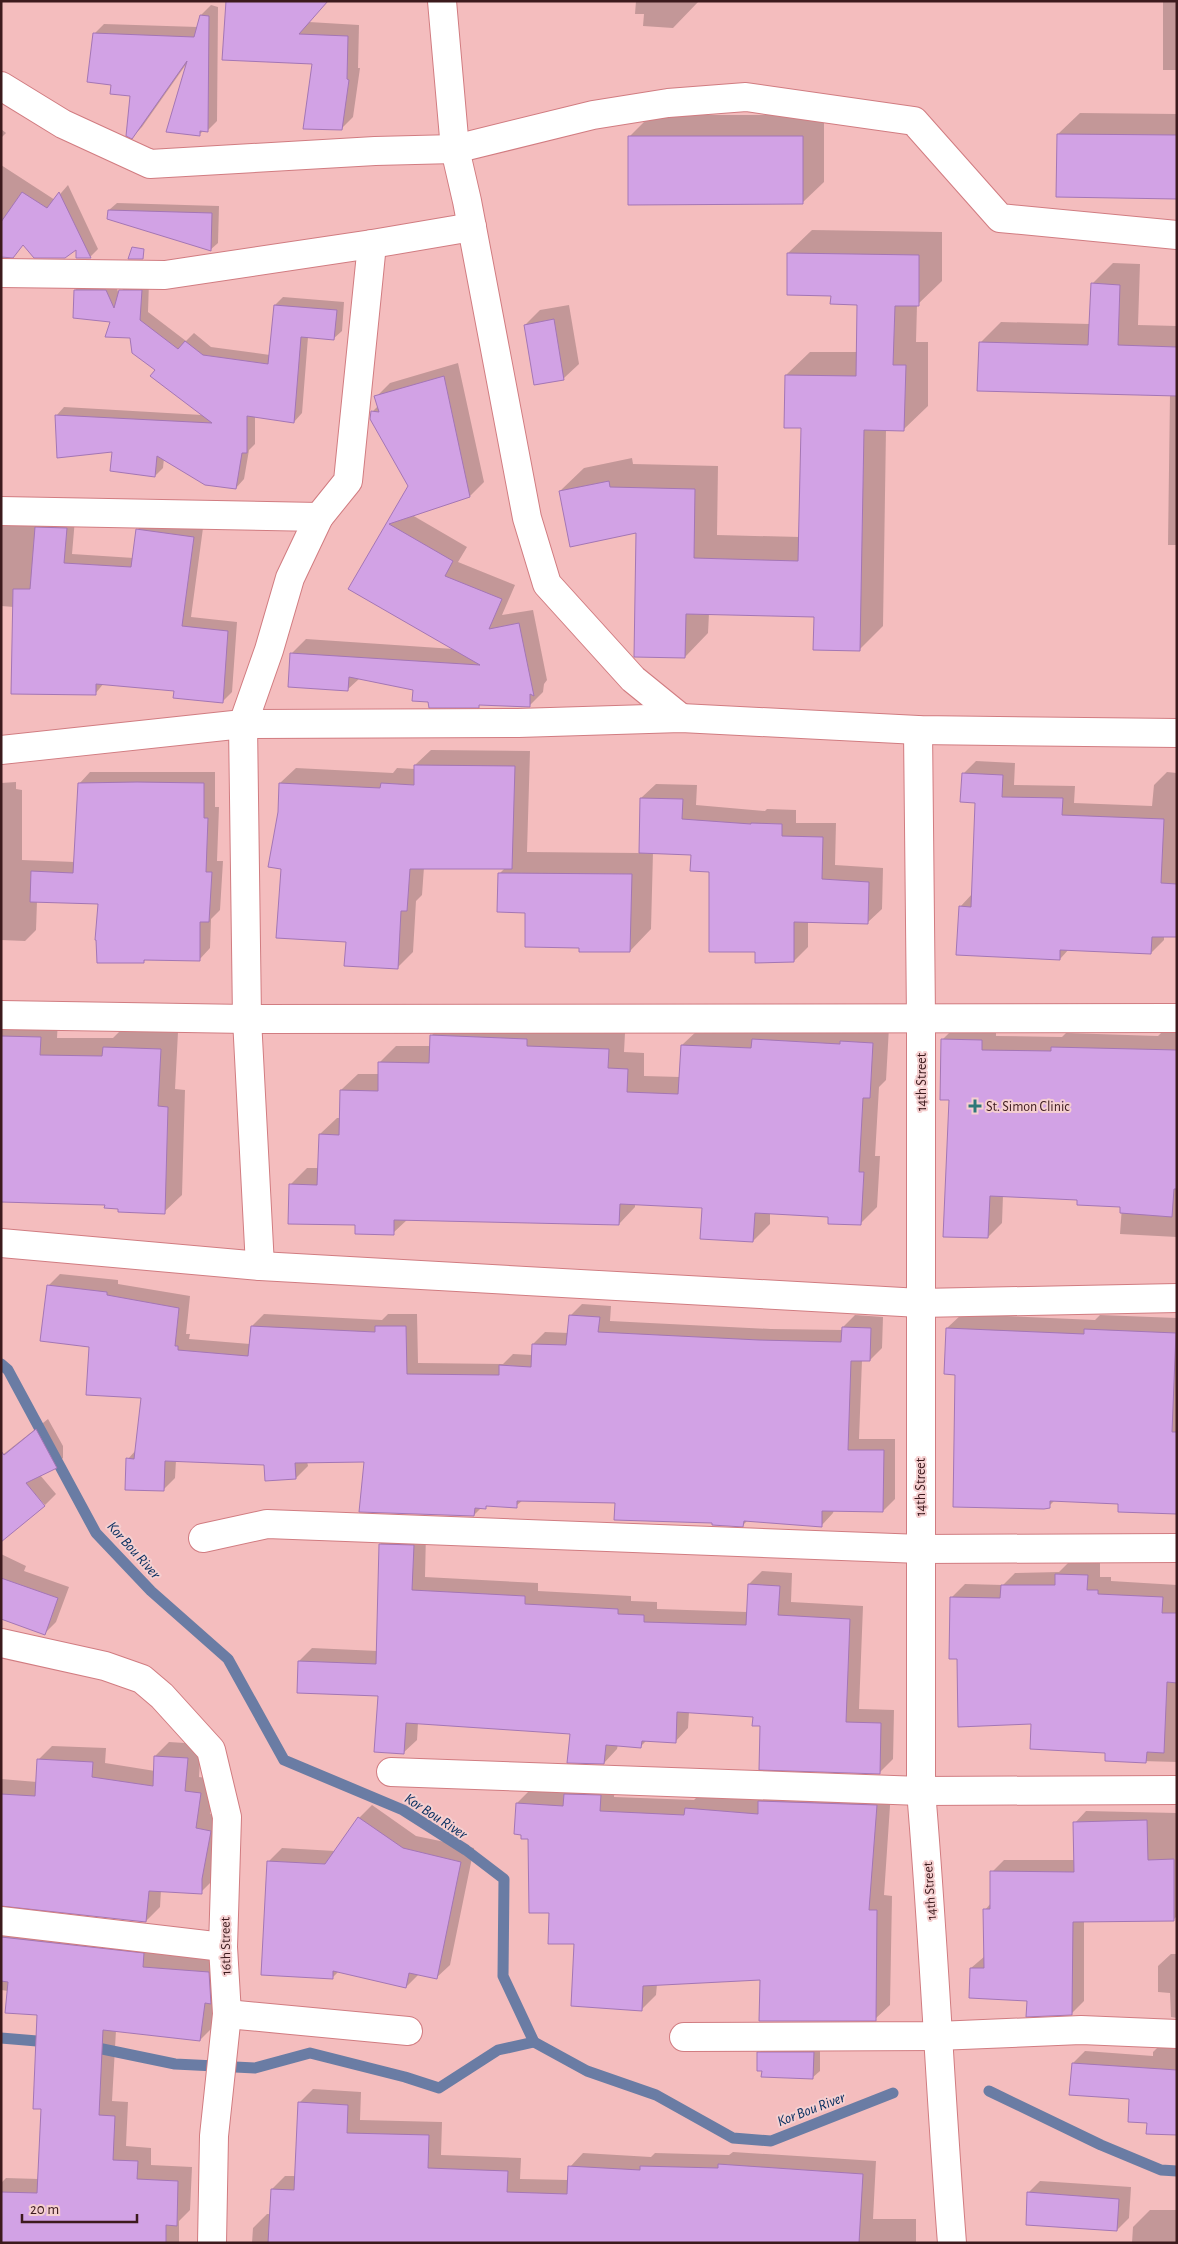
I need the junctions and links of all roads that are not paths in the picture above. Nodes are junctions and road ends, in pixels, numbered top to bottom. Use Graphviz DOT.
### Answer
graph roads {
  1 [pos="442,1"];
  2 [pos="1,69"];
  3 [pos="1,86"];
  4 [pos="63,124"];
  5 [pos="455,149"];
  6 [pos="472,226"];
  7 [pos="1177,235"];
  8 [pos="372,244"];
  9 [pos="1,273"];
  10 [pos="1,511"];
  11 [pos="319,517"];
  12 [pos="681,718"];
  13 [pos="243,724"];
  14 [pos="918,730"];
  15 [pos="1177,733"];
  16 [pos="1,750"];
  17 [pos="1,1015"];
  18 [pos="921,1017"];
  19 [pos="1177,1018"];
  20 [pos="247,1019"];
  21 [pos="1,1242"];
  22 [pos="260,1266"];
  23 [pos="1177,1298"];
  24 [pos="920,1304"];
  25 [pos="203,1538"];
  26 [pos="1177,1548"];
  27 [pos="920,1549"];
  28 [pos="1,1643"];
  29 [pos="391,1772"];
  30 [pos="1177,1790"];
  31 [pos="921,1792"];
  32 [pos="1,1921"];
  33 [pos="223,1947"];
  34 [pos="227,2014"];
  35 [pos="408,2031"];
  36 [pos="1177,2034"];
  37 [pos="937,2036"];
  38 [pos="684,2037"];
  39 [pos="212,2243"];
  40 [pos="952,2243"];
  1 -- 5 [label="street"];
  2 -- 4 [label="street"];
  3 -- 4 [label="street"];
  4 -- 5 [label="street"];
  5 -- 6 [label="street"];
  5 -- 7 [label="street"];
  6 -- 8 [label="street"];
  6 -- 12 [label="street"];
  8 -- 9 [label="street"];
  8 -- 11 [label="street"];
  10 -- 11 [label="street"];
  11 -- 13 [label="street"];
  12 -- 13 [label="street"];
  12 -- 14 [label="street"];
  13 -- 16 [label="street"];
  13 -- 20 [label="street"];
  14 -- 15 [label="street"];
  14 -- 18 [label="street, 14th Street"];
  17 -- 20 [label="street"];
  18 -- 19 [label="street"];
  18 -- 20 [label="street"];
  18 -- 24 [label="street, 14th Street"];
  20 -- 22 [label="street"];
  21 -- 22 [label="street"];
  22 -- 24 [label="street"];
  23 -- 24 [label="street"];
  24 -- 27 [label="street, 14th Street"];
  25 -- 27 [label="street"];
  26 -- 27 [label="street"];
  27 -- 31 [label="street, 14th Street"];
  28 -- 33 [label="street, 16th Street"];
  29 -- 31 [label="street"];
  30 -- 31 [label="street"];
  31 -- 37 [label="street, 14th Street"];
  32 -- 33 [label="street"];
  33 -- 34 [label="street, 16th Street"];
  34 -- 35 [label="street"];
  34 -- 39 [label="street, 16th Street"];
  36 -- 37 [label="street"];
  37 -- 38 [label="street"];
  37 -- 40 [label="street, 14th Street"];
}
